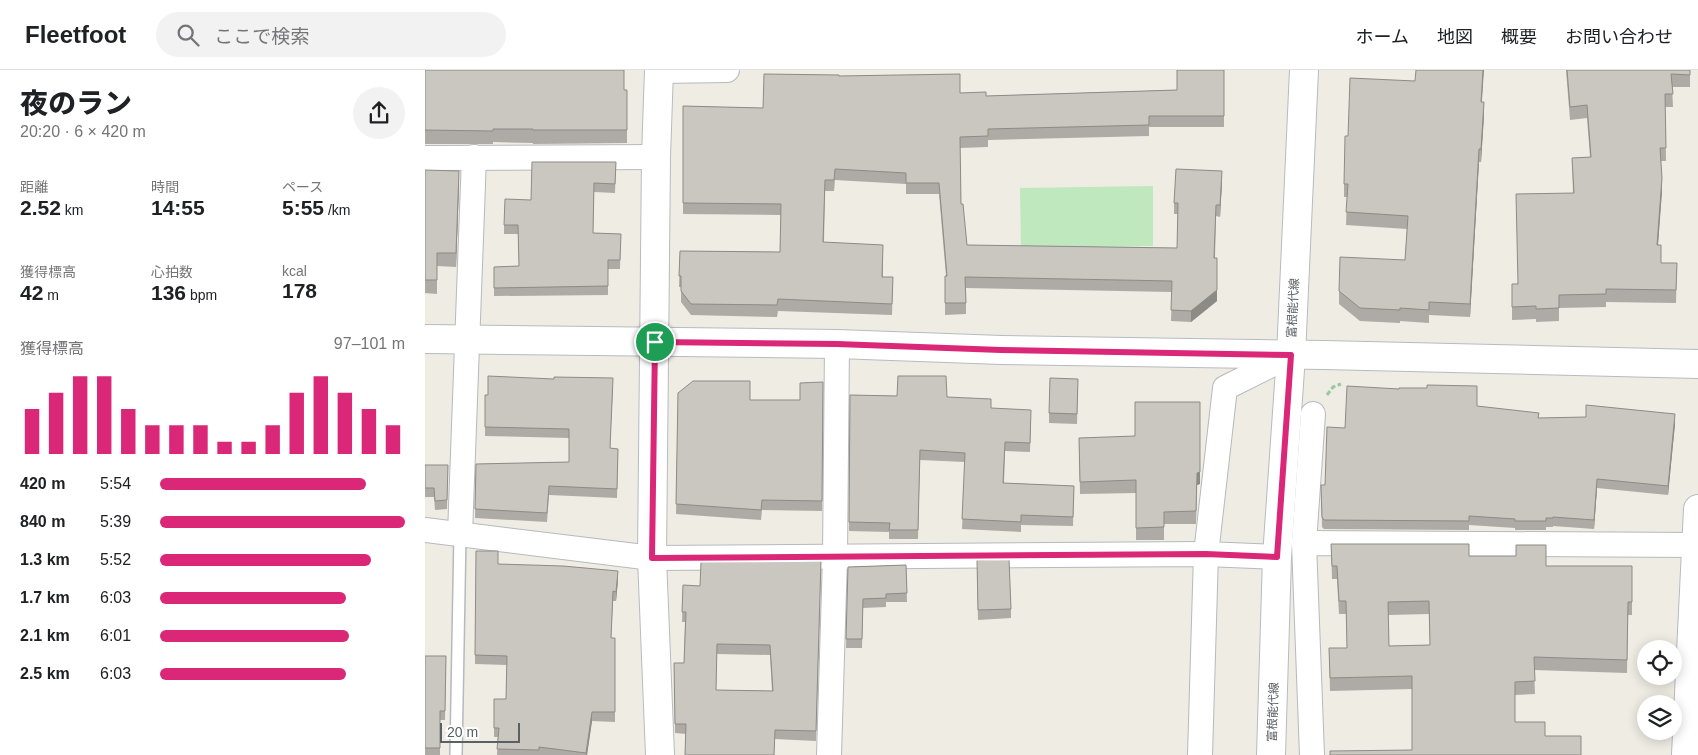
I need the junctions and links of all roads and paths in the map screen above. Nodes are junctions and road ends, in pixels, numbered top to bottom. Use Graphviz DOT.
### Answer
graph roads {
  1 [pos="659,70"];
  2 [pos="727,70"];
  3 [pos="1304,70"];
  4 [pos="474,157"];
  5 [pos="657,157"];
  6 [pos="425,158"];
  7 [pos="425,338"];
  8 [pos="466,338"];
  9 [pos="655,342"];
  10 [pos="837,344"];
  11 [pos="1291,355"];
  12 [pos="1698,364"];
  13 [pos="1313,414"];
  14 [pos="1698,509"];
  15 [pos="425,530"];
  16 [pos="460,534"];
  17 [pos="1304,543"];
  18 [pos="1696,545"];
  19 [pos="1206,554"];
  20 [pos="835,557"];
  21 [pos="1277,557"];
  22 [pos="652,558"];
  23 [pos="1272,743"];
  24 [pos="456,755"];
  25 [pos="660,755"];
  26 [pos="829,755"];
  27 [pos="1200,755"];
  28 [pos="1312,755"];
  29 [pos="1687,755"];
  1 -- 2 [label="street"];
  1 -- 5 [label="street"];
  3 -- 11 [label="street, 富根能代線"];
  4 -- 5 [label="street"];
  4 -- 6 [label="street"];
  4 -- 8 [label="street"];
  5 -- 9 [label="street"];
  7 -- 8 [label="street"];
  8 -- 9 [label="street"];
  8 -- 16 [label="street"];
  9 -- 10 [label="street"];
  9 -- 22 [label="street"];
  10 -- 11 [label="street"];
  10 -- 20 [label="street"];
  11 -- 12 [label="street"];
  11 -- 19 [label="street"];
  11 -- 21 [label="street, 富根能代線"];
  13 -- 17 [label="street"];
  14 -- 18 [label="street"];
  15 -- 16 [label="street"];
  16 -- 22 [label="street"];
  16 -- 24 [label="lane"];
  17 -- 18 [label="street"];
  17 -- 28 [label="street"];
  18 -- 29 [label="street"];
  19 -- 20 [label="street"];
  19 -- 21 [label="street"];
  19 -- 27 [label="street"];
  20 -- 22 [label="street"];
  20 -- 26 [label="street"];
  21 -- 23 [label="street, 富根能代線"];
  22 -- 25 [label="street"];
}
